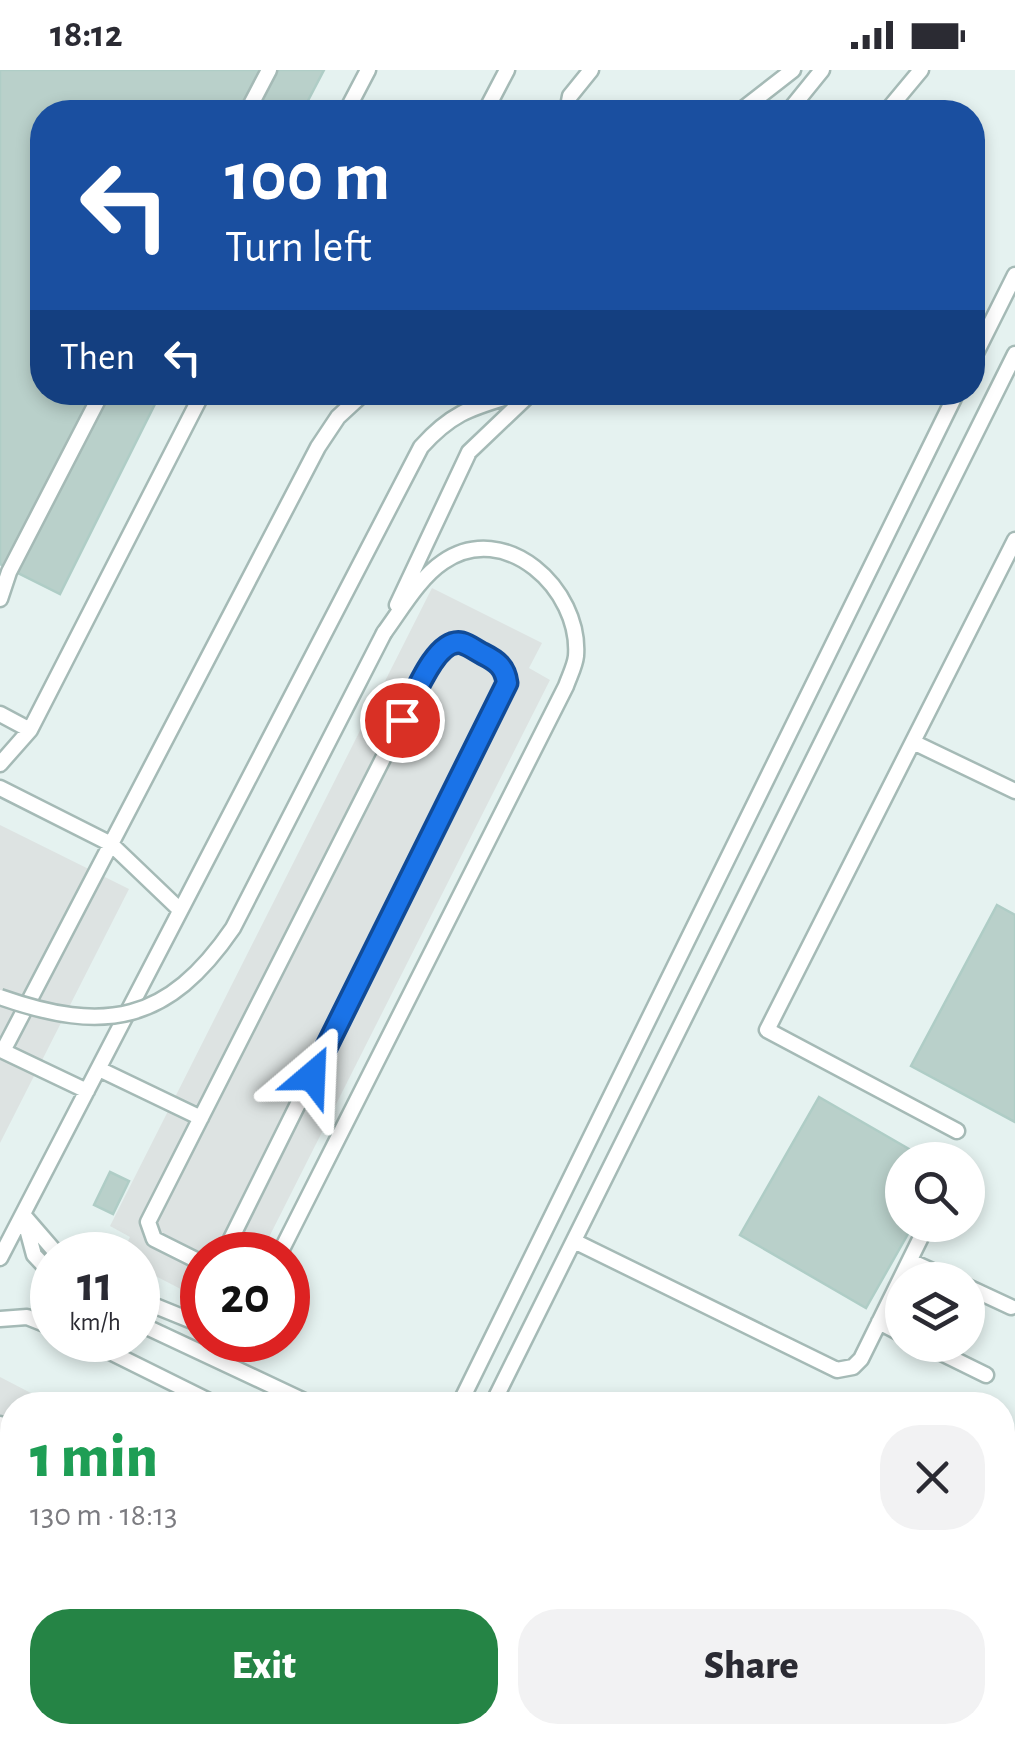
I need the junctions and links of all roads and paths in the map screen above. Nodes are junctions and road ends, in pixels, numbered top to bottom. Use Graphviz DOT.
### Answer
graph roads {
  1 [pos="268,70"];
  2 [pos="368,70"];
  3 [pos="507,70"];
  4 [pos="591,70"];
  5 [pos="793,70"];
  6 [pos="822,70"];
  7 [pos="921,70"];
  8 [pos="252,100"];
  9 [pos="352,100"];
  10 [pos="491,100"];
  11 [pos="569,100"];
  12 [pos="754,100"];
  13 [pos="798,100"];
  14 [pos="896,100"];
  15 [pos="1015,274"];
  16 [pos="985,335"];
  17 [pos="1015,354"];
  18 [pos="95,405"];
  19 [pos="196,405"];
  20 [pos="350,405"];
  21 [pos="481,405"];
  22 [pos="519,405"];
  23 [pos="951,405"];
  24 [pos="1015,540"];
  25 [pos="0,600"];
  26 [pos="384,633"];
  27 [pos="0,714"];
  28 [pos="30,730"];
  29 [pos="912,742"];
  30 [pos="0,764"];
  31 [pos="0,788"];
  32 [pos="1015,792"];
  33 [pos="111,844"];
  34 [pos="180,910"];
  35 [pos="0,997"];
  36 [pos="98,1069"];
  37 [pos="87,1091"];
  38 [pos="200,1118"];
  39 [pos="956,1131"];
  40 [pos="23,1214"];
  41 [pos="38,1232"];
  42 [pos="234,1232"];
  43 [pos="291,1232"];
  44 [pos="30,1240"];
  45 [pos="574,1240"];
  46 [pos="919,1242"];
  47 [pos="180,1252"];
  48 [pos="0,1258"];
  49 [pos="910,1260"];
  50 [pos="914,1262"];
  51 [pos="985,1295"];
  52 [pos="1011,1307"];
  53 [pos="30,1318"];
  54 [pos="0,1319"];
  55 [pos="878,1322"];
  56 [pos="885,1326"];
  57 [pos="160,1333"];
  58 [pos="130,1362"];
  59 [pos="961,1362"];
  60 [pos="986,1374"];
  61 [pos="191,1392"];
  62 [pos="285,1392"];
  63 [pos="464,1392"];
  64 [pos="498,1392"];
  1 -- 8 [label="lane"];
  2 -- 9 [label="lane"];
  3 -- 10 [label="lane"];
  4 -- 11 [label="lane"];
  5 -- 12 [label="lane"];
  6 -- 13 [label="lane"];
  7 -- 14 [label="lane"];
  15 -- 16 [label="lane"];
  17 -- 45 [label="lane"];
  18 -- 25 [label="lane"];
  19 -- 28 [label="lane"];
  20 -- 33 [label="lane"];
  21 -- 34 [label="lane"];
  22 -- 26 [label="lane"];
  23 -- 63 [label="lane"];
  24 -- 29 [label="lane"];
  26 -- 35 [label="lane, bridge"];
  26 -- 43 [label="lane"];
  27 -- 28 [label="lane"];
  28 -- 30 [label="lane"];
  29 -- 32 [label="lane"];
  29 -- 39 [label="lane"];
  31 -- 33 [label="lane"];
  33 -- 34 [label="lane"];
  33 -- 37 [label="lane"];
  34 -- 36 [label="lane"];
  36 -- 37 [label="lane"];
  36 -- 38 [label="lane"];
  37 -- 40 [label="lane"];
  38 -- 42 [label="lane"];
  38 -- 47 [label="lane"];
  40 -- 41 [label="lane"];
  40 -- 44 [label="lane"];
  40 -- 48 [label="lane"];
  45 -- 55 [label="lane"];
  45 -- 64 [label="lane"];
  46 -- 49 [label="lane"];
  49 -- 50 [label="lane"];
  49 -- 55 [label="lane"];
  51 -- 52 [label="lane"];
  53 -- 54 [label="lane"];
  55 -- 56 [label="lane"];
  57 -- 62 [label="lane"];
  58 -- 61 [label="lane"];
  59 -- 60 [label="lane"];
}
